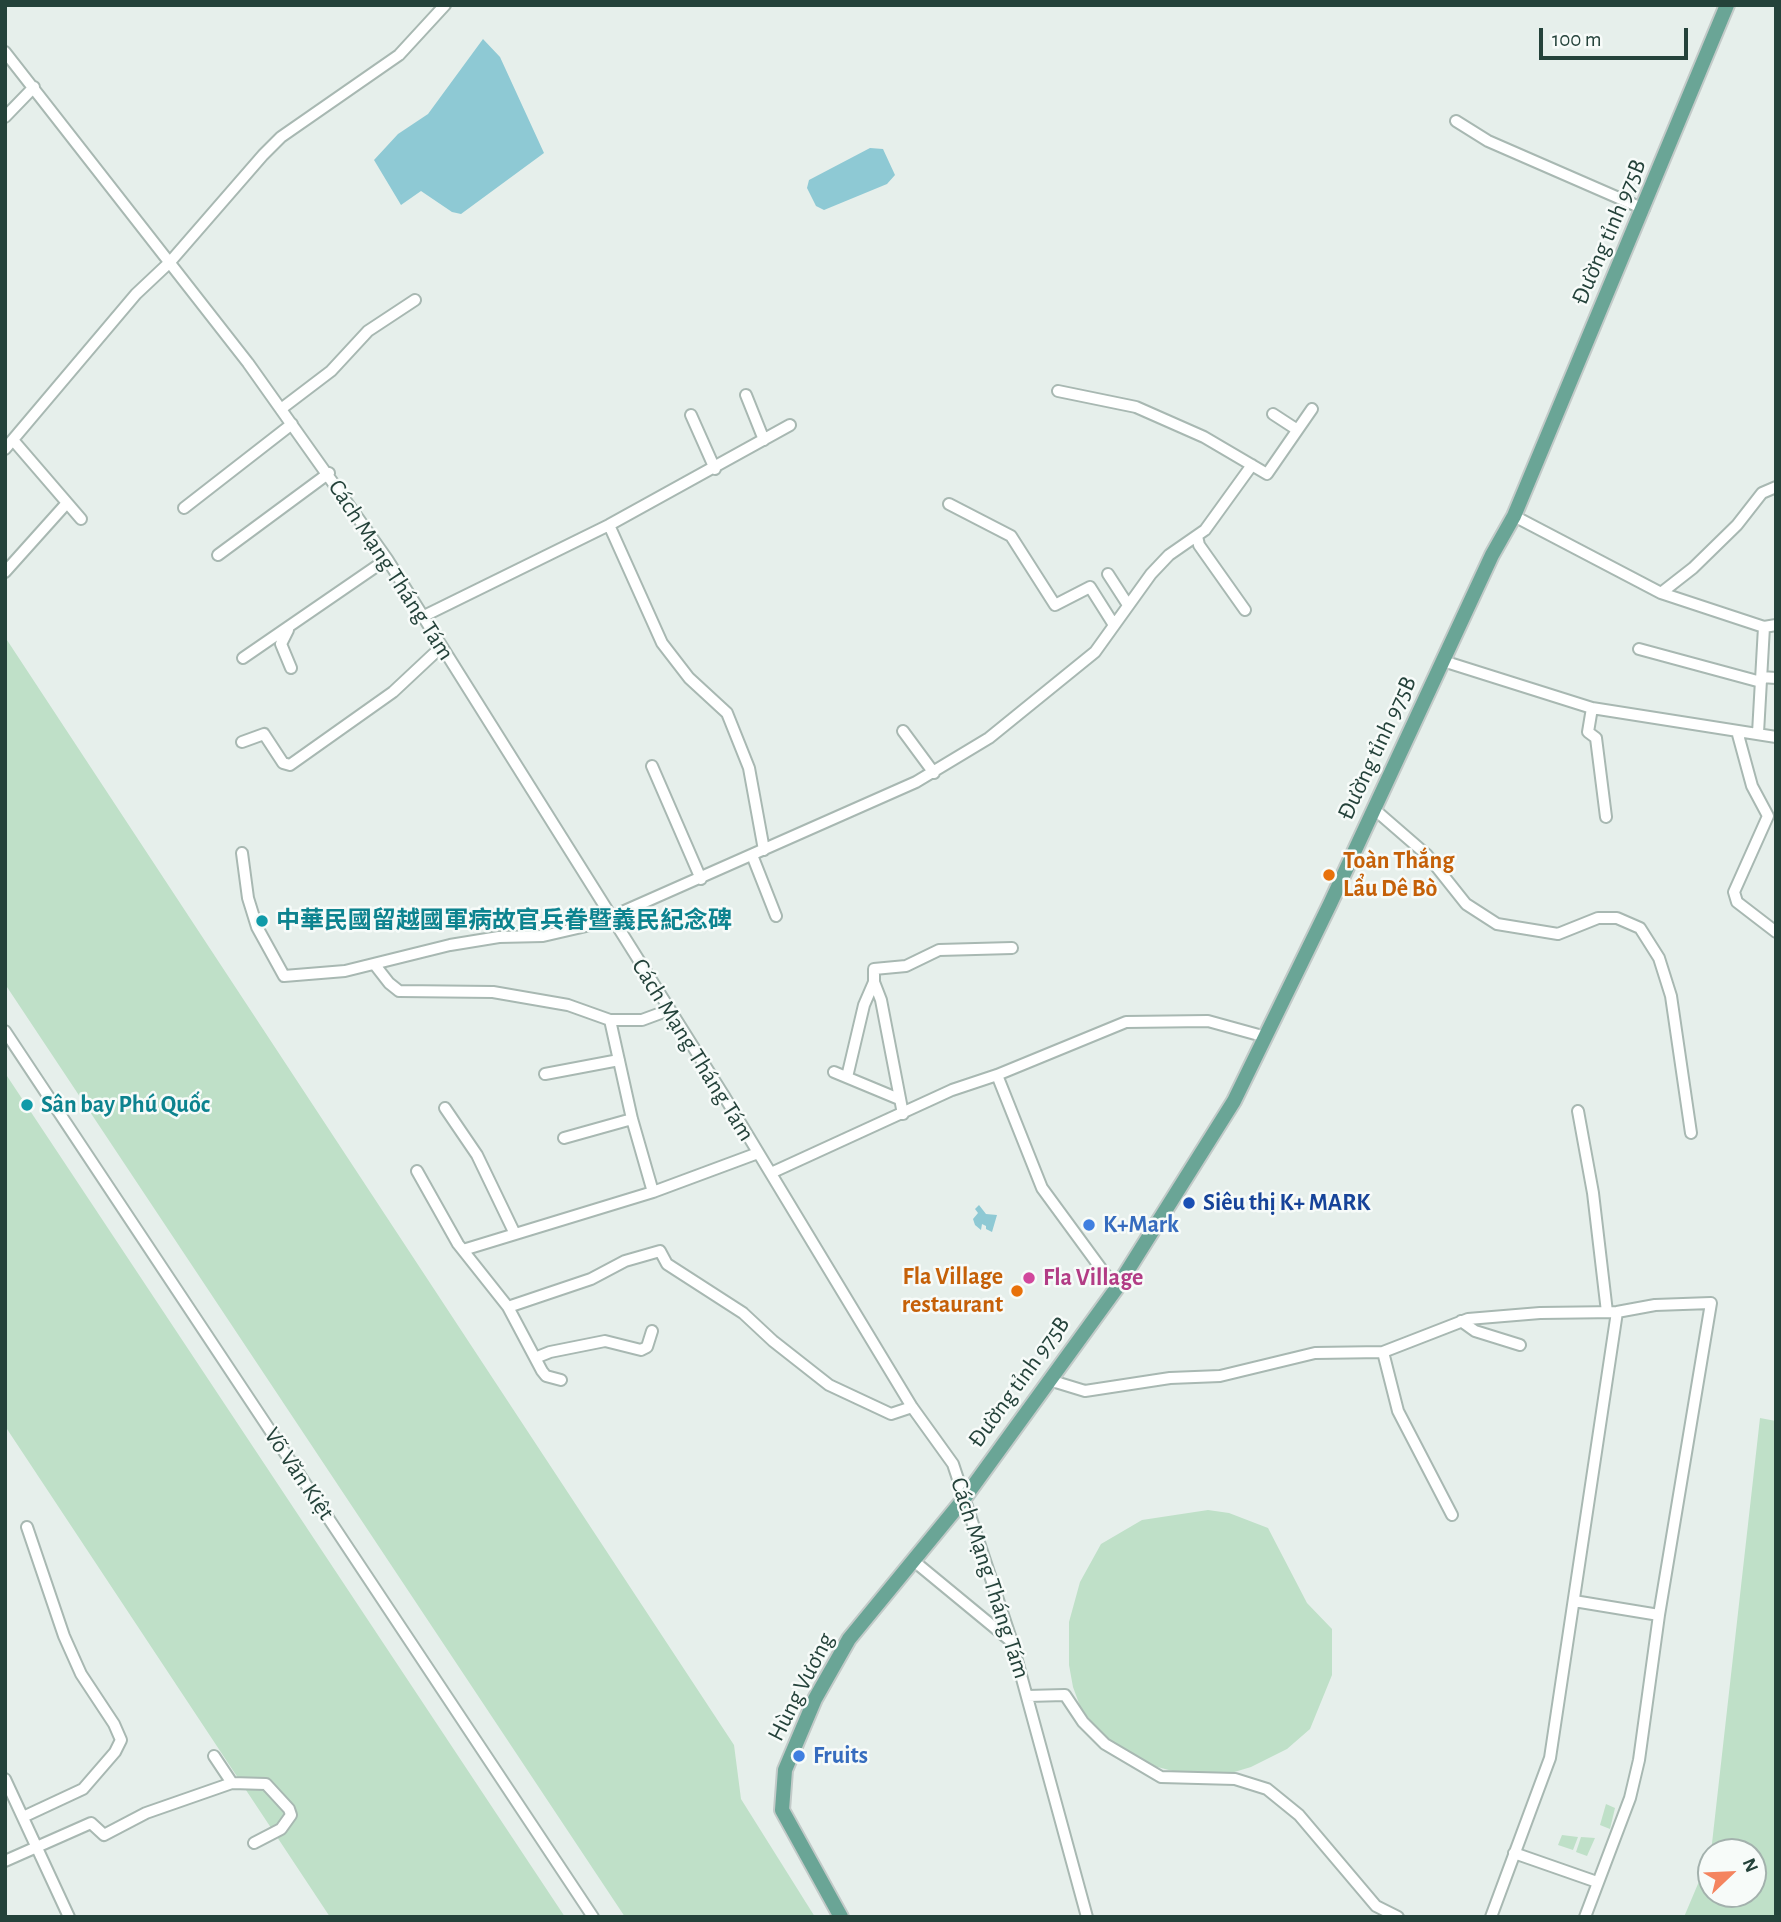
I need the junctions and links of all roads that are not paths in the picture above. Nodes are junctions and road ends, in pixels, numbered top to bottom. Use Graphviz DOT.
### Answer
graph roads {
  1 [pos="445,5"];
  2 [pos="1727,5"];
  3 [pos="5,52"];
  4 [pos="34,87"];
  5 [pos="5,117"];
  6 [pos="1456,121"];
  7 [pos="1644,209"];
  8 [pos="170,262"];
  9 [pos="415,300"];
  10 [pos="1058,391"];
  11 [pos="746,395"];
  12 [pos="281,409"];
  13 [pos="1312,409"];
  14 [pos="1273,414"];
  15 [pos="691,415"];
  16 [pos="292,424"];
  17 [pos="790,425"];
  18 [pos="1296,429"];
  19 [pos="13,440"];
  20 [pos="764,440"];
  21 [pos="5,449"];
  22 [pos="1252,465"];
  23 [pos="715,468"];
  24 [pos="329,473"];
  25 [pos="1776,487"];
  26 [pos="66,504"];
  27 [pos="948,504"];
  28 [pos="184,508"];
  29 [pos="1514,516"];
  30 [pos="80,519"];
  31 [pos="609,525"];
  32 [pos="1197,536"];
  33 [pos="218,555"];
  34 [pos="387,559"];
  35 [pos="5,572"];
  36 [pos="1108,574"];
  37 [pos="1661,593"];
  38 [pos="1128,605"];
  39 [pos="1245,610"];
  40 [pos="422,617"];
  41 [pos="1114,625"];
  42 [pos="1770,626"];
  43 [pos="288,630"];
  44 [pos="440,648"];
  45 [pos="1639,649"];
  46 [pos="243,658"];
  47 [pos="1443,661"];
  48 [pos="291,668"];
  49 [pos="1776,678"];
  50 [pos="1761,680"];
  51 [pos="1592,708"];
  52 [pos="903,731"];
  53 [pos="1737,731"];
  54 [pos="1758,733"];
  55 [pos="1776,737"];
  56 [pos="242,742"];
  57 [pos="652,766"];
  58 [pos="934,773"];
  59 [pos="1374,809"];
  60 [pos="1606,817"];
  61 [pos="764,850"];
  62 [pos="242,853"];
  63 [pos="752,855"];
  64 [pos="701,878"];
  65 [pos="776,916"];
  66 [pos="610,918"];
  67 [pos="1776,932"];
  68 [pos="1012,948"];
  69 [pos="375,965"];
  70 [pos="874,982"];
  71 [pos="669,1010"];
  72 [pos="610,1020"];
  73 [pos="5,1031"];
  74 [pos="1266,1037"];
  75 [pos="619,1060"];
  76 [pos="834,1072"];
  77 [pos="545,1074"];
  78 [pos="997,1075"];
  79 [pos="847,1077"];
  80 [pos="899,1099"];
  81 [pos="445,1108"];
  82 [pos="1578,1111"];
  83 [pos="903,1114"];
  84 [pos="632,1119"];
  85 [pos="1691,1133"];
  86 [pos="564,1138"];
  87 [pos="758,1153"];
  88 [pos="417,1171"];
  89 [pos="771,1173"];
  90 [pos="653,1192"];
  91 [pos="514,1234"];
  92 [pos="464,1250"];
  93 [pos="1116,1289"];
  94 [pos="508,1307"];
  95 [pos="1612,1312"];
  96 [pos="1461,1321"];
  97 [pos="652,1331"];
  98 [pos="1520,1345"];
  99 [pos="1383,1352"];
  100 [pos="535,1358"];
  101 [pos="561,1380"];
  102 [pos="1049,1380"];
  103 [pos="912,1407"];
  104 [pos="963,1500"];
  105 [pos="1452,1515"];
  106 [pos="27,1527"];
  107 [pos="915,1563"];
  108 [pos="1574,1601"];
  109 [pos="1659,1615"];
  110 [pos="1012,1642"];
  111 [pos="1027,1696"];
  112 [pos="214,1756"];
  113 [pos="5,1779"];
  114 [pos="232,1783"];
  115 [pos="23,1818"];
  116 [pos="254,1843"];
  117 [pos="36,1847"];
  118 [pos="1514,1853"];
  119 [pos="5,1861"];
  120 [pos="1597,1882"];
  121 [pos="69,1917"];
  122 [pos="593,1917"];
  123 [pos="841,1917"];
  124 [pos="1087,1917"];
  125 [pos="1398,1917"];
  126 [pos="1491,1917"];
  127 [pos="1585,1917"];
  1 -- 8 [label="street"];
  2 -- 7 [label="main road, Đường tỉnh 975B"];
  3 -- 4 [label="street, Cách Mạng Tháng Tám"];
  4 -- 5 [label="street"];
  4 -- 8 [label="street, Cách Mạng Tháng Tám"];
  6 -- 7 [label="street"];
  7 -- 29 [label="main road, Đường tỉnh 975B"];
  8 -- 12 [label="street, Cách Mạng Tháng Tám"];
  8 -- 19 [label="street"];
  9 -- 12 [label="street"];
  10 -- 22 [label="street"];
  11 -- 20 [label="street"];
  12 -- 16 [label="street, Cách Mạng Tháng Tám"];
  13 -- 18 [label="street"];
  14 -- 18 [label="street"];
  15 -- 23 [label="street"];
  16 -- 24 [label="street, Cách Mạng Tháng Tám"];
  16 -- 28 [label="street"];
  17 -- 20 [label="street"];
  18 -- 22 [label="street"];
  19 -- 21 [label="street"];
  19 -- 26 [label="street"];
  20 -- 23 [label="street"];
  22 -- 32 [label="street"];
  23 -- 31 [label="street"];
  24 -- 33 [label="street"];
  24 -- 34 [label="street, Cách Mạng Tháng Tám"];
  25 -- 37 [label="street"];
  26 -- 30 [label="street"];
  26 -- 35 [label="street"];
  27 -- 41 [label="street"];
  29 -- 37 [label="street"];
  29 -- 47 [label="main road, Đường tỉnh 975B"];
  31 -- 40 [label="street"];
  31 -- 61 [label="street"];
  32 -- 38 [label="street"];
  32 -- 39 [label="street"];
  34 -- 40 [label="street, Cách Mạng Tháng Tám"];
  34 -- 43 [label="street"];
  36 -- 38 [label="street"];
  37 -- 42 [label="street"];
  38 -- 41 [label="street"];
  40 -- 44 [label="street, Cách Mạng Tháng Tám"];
  41 -- 58 [label="street"];
  42 -- 50 [label="street"];
  43 -- 46 [label="street"];
  43 -- 48 [label="street"];
  44 -- 56 [label="street"];
  44 -- 66 [label="street, Cách Mạng Tháng Tám"];
  45 -- 50 [label="street"];
  47 -- 51 [label="street"];
  47 -- 59 [label="main road, Đường tỉnh 975B"];
  49 -- 50 [label="street"];
  50 -- 54 [label="street"];
  51 -- 53 [label="street"];
  51 -- 60 [label="street"];
  52 -- 58 [label="street"];
  53 -- 54 [label="street"];
  53 -- 67 [label="street"];
  54 -- 55 [label="street"];
  57 -- 64 [label="street"];
  58 -- 61 [label="street"];
  59 -- 74 [label="main road, Đường tỉnh 975B"];
  59 -- 85 [label="street"];
  61 -- 63 [label="street"];
  62 -- 69 [label="street"];
  63 -- 64 [label="street"];
  63 -- 65 [label="street"];
  64 -- 66 [label="street"];
  66 -- 69 [label="street"];
  66 -- 71 [label="street, Cách Mạng Tháng Tám"];
  68 -- 70 [label="street"];
  69 -- 72 [label="street"];
  70 -- 79 [label="street"];
  70 -- 80 [label="street"];
  71 -- 72 [label="street"];
  71 -- 87 [label="street, Cách Mạng Tháng Tám"];
  72 -- 75 [label="street"];
  73 -- 122 [label="street, Võ Văn Kiệt"];
  74 -- 78 [label="street"];
  74 -- 93 [label="main road, Đường tỉnh 975B"];
  75 -- 77 [label="street"];
  75 -- 84 [label="street"];
  76 -- 79 [label="street"];
  78 -- 83 [label="street"];
  78 -- 93 [label="street"];
  79 -- 80 [label="street"];
  80 -- 83 [label="street"];
  81 -- 91 [label="street"];
  82 -- 95 [label="street"];
  83 -- 89 [label="street"];
  84 -- 86 [label="street"];
  84 -- 90 [label="street"];
  87 -- 89 [label="street, Cách Mạng Tháng Tám"];
  87 -- 90 [label="street"];
  88 -- 92 [label="street"];
  89 -- 103 [label="street, Cách Mạng Tháng Tám"];
  90 -- 91 [label="street"];
  91 -- 92 [label="street"];
  92 -- 94 [label="street"];
  93 -- 102 [label="main road, Đường tỉnh 975B"];
  94 -- 100 [label="street"];
  94 -- 103 [label="street"];
  95 -- 96 [label="street"];
  95 -- 108 [label="street"];
  95 -- 109 [label="street"];
  96 -- 98 [label="street"];
  96 -- 99 [label="street"];
  97 -- 100 [label="street"];
  99 -- 102 [label="street"];
  99 -- 105 [label="street"];
  100 -- 101 [label="street"];
  102 -- 104 [label="main road, Đường tỉnh 975B"];
  103 -- 104 [label="street, Cách Mạng Tháng Tám"];
  104 -- 107 [label="main road, Hùng Vương"];
  104 -- 110 [label="street, Cách Mạng Tháng Tám"];
  106 -- 115 [label="street"];
  107 -- 110 [label="street"];
  107 -- 123 [label="main road, Hùng Vương"];
  108 -- 109 [label="street"];
  108 -- 118 [label="street"];
  109 -- 120 [label="street"];
  110 -- 111 [label="street, Cách Mạng Tháng Tám"];
  111 -- 124 [label="street, Cách Mạng Tháng Tám"];
  111 -- 125 [label="street"];
  112 -- 114 [label="street"];
  113 -- 115 [label="street"];
  114 -- 116 [label="street"];
  114 -- 117 [label="street"];
  115 -- 117 [label="street"];
  117 -- 119 [label="street"];
  117 -- 121 [label="street"];
  118 -- 120 [label="street"];
  118 -- 126 [label="street"];
  120 -- 127 [label="street"];
}
